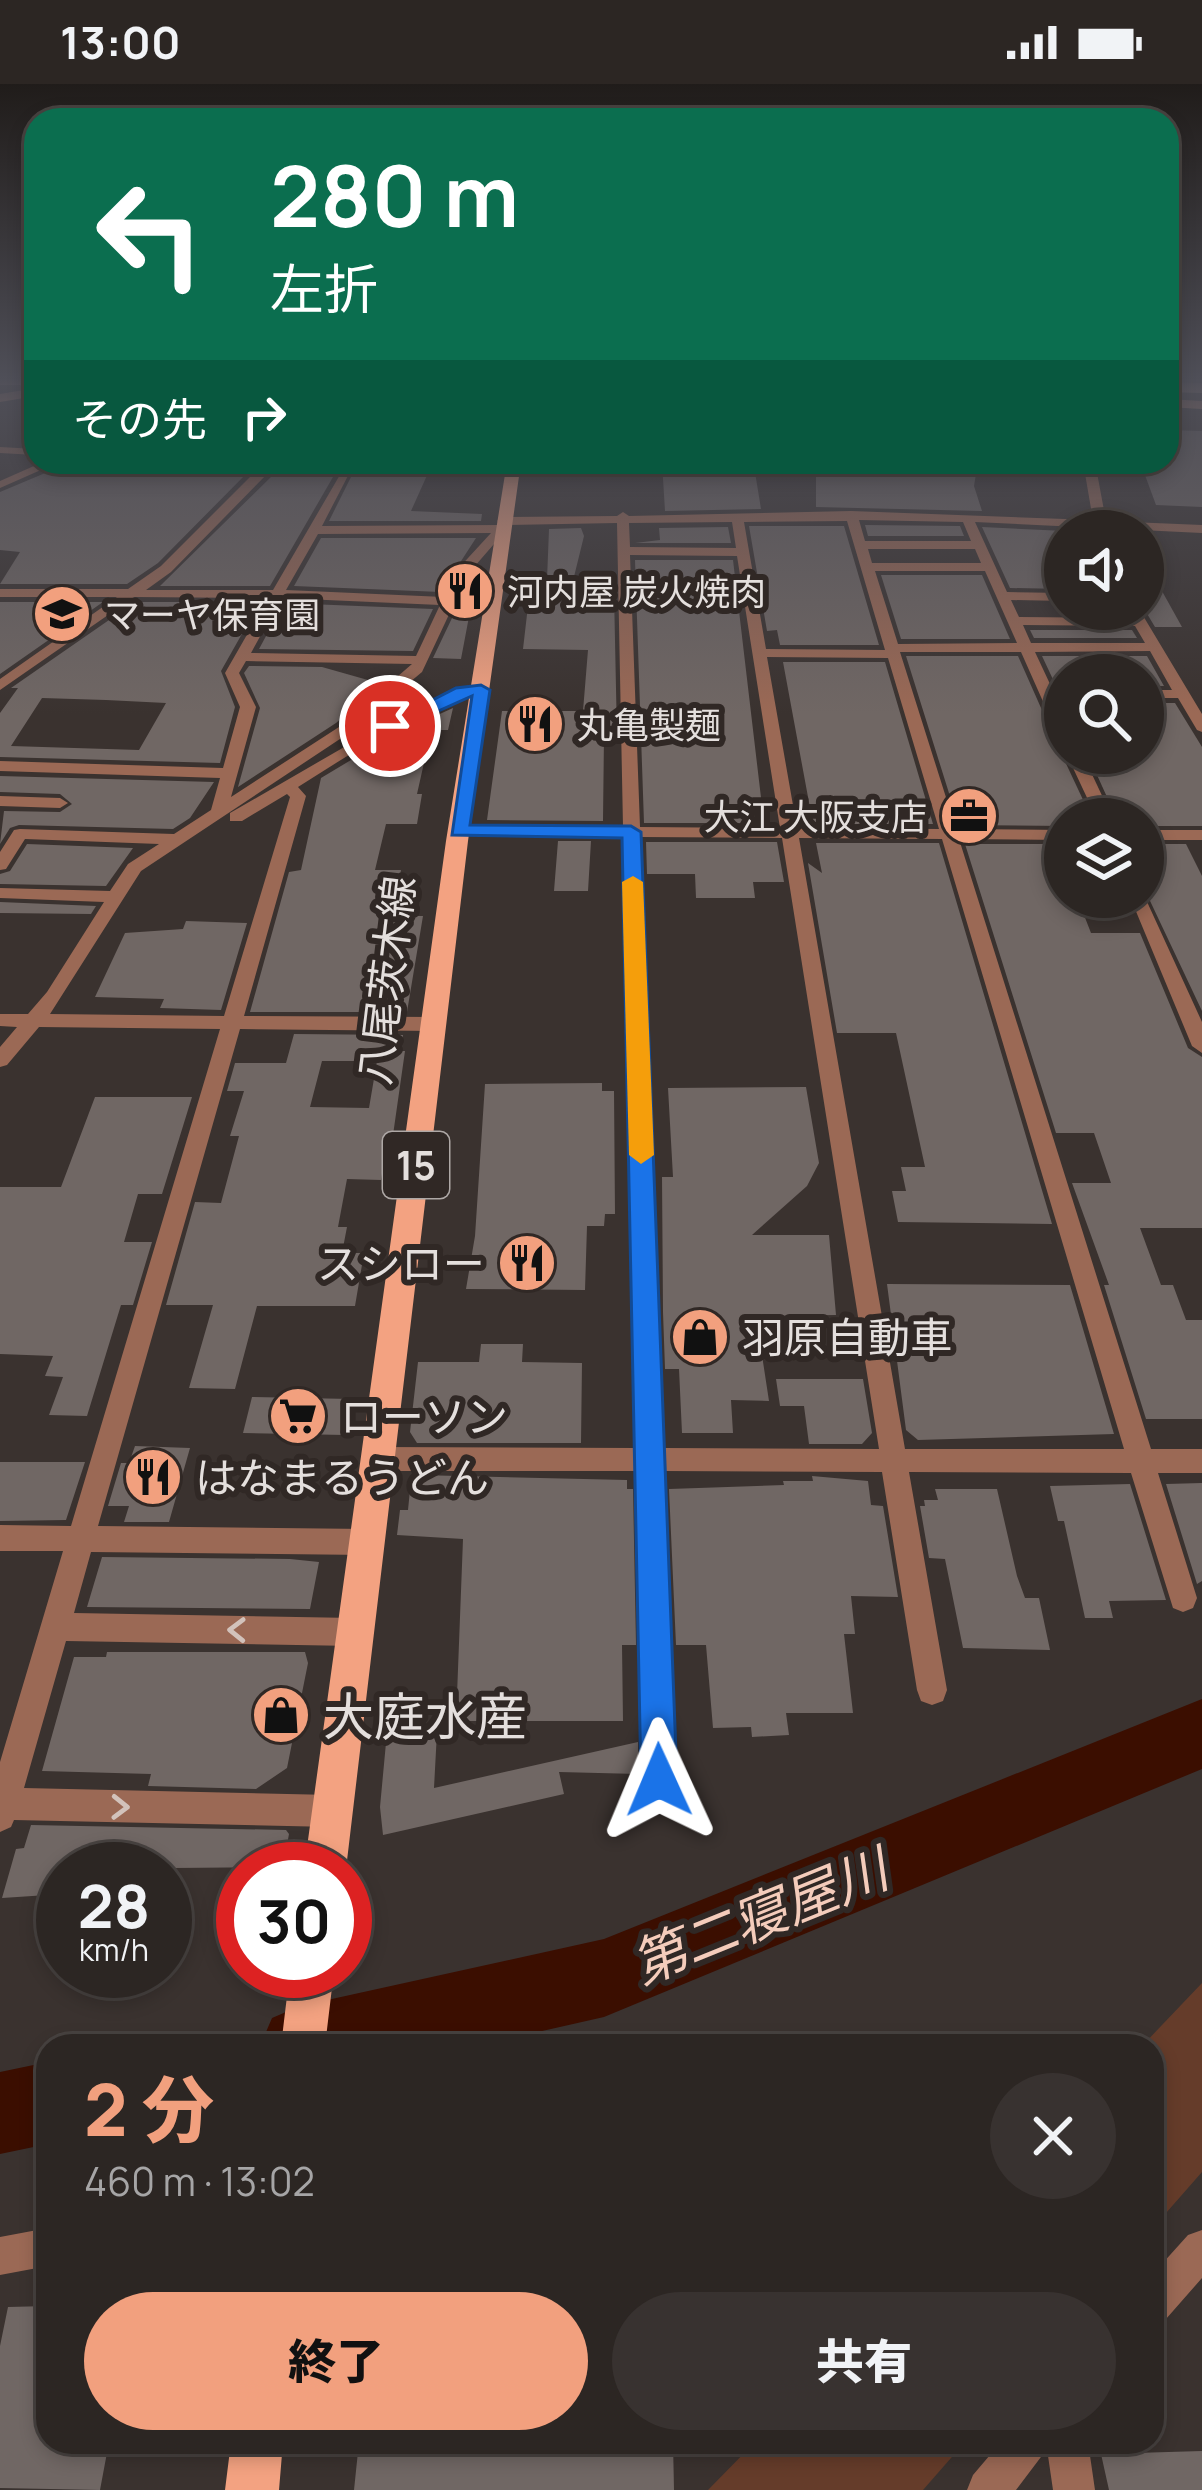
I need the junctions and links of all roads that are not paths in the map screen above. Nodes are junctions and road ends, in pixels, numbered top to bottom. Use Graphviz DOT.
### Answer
graph roads {
  1 [pos="244,490"];
  2 [pos="336,490"];
  3 [pos="509,490"];
  4 [pos="851,515"];
  5 [pos="623,516"];
  6 [pos="737,517"];
  7 [pos="967,518"];
  8 [pos="1044,524"];
  9 [pos="502,525"];
  10 [pos="1164,527"];
  11 [pos="1202,529"];
  12 [pos="313,530"];
  13 [pos="860,545"];
  14 [pos="977,545"];
  15 [pos="624,551"];
  16 [pos="743,552"];
  17 [pos="867,567"];
  18 [pos="988,567"];
  19 [pos="0,593"];
  20 [pos="135,594"];
  21 [pos="277,594"];
  22 [pos="1001,596"];
  23 [pos="1044,597"];
  24 [pos="445,601"];
  25 [pos="1044,619"];
  26 [pos="1012,621"];
  27 [pos="1145,630"];
  28 [pos="1155,647"];
  29 [pos="1025,648"];
  30 [pos="892,651"];
  31 [pos="759,653"];
  32 [pos="240,657"];
  33 [pos="420,660"];
  34 [pos="1038,675"];
  35 [pos="1044,675"];
  36 [pos="1164,676"];
  37 [pos="1172,676"];
  38 [pos="0,686"];
  39 [pos="1044,688"];
  40 [pos="481,690"];
  41 [pos="1164,694"];
  42 [pos="1183,694"];
  43 [pos="1202,727"];
  44 [pos="0,766"];
  45 [pos="230,772"];
  46 [pos="291,789"];
  47 [pos="0,801"];
  48 [pos="60,803"];
  49 [pos="213,816"];
  50 [pos="459,831"];
  51 [pos="631,832"];
  52 [pos="789,833"];
  53 [pos="947,834"];
  54 [pos="1044,835"];
  55 [pos="1164,835"];
  56 [pos="1202,835"];
  57 [pos="174,839"];
  58 [pos="0,865"];
  59 [pos="0,893"];
  60 [pos="116,897"];
  61 [pos="1148,918"];
  62 [pos="0,1020"];
  63 [pos="31,1020"];
  64 [pos="230,1023"];
  65 [pos="435,1024"];
  66 [pos="1202,1046"];
  67 [pos="0,1060"];
  68 [pos="375,1459"];
  69 [pos="651,1460"];
  70 [pos="896,1461"];
  71 [pos="1142,1461"];
  72 [pos="1202,1461"];
  73 [pos="0,1538"];
  74 [pos="77,1540"];
  75 [pos="368,1542"];
  76 [pos="1183,1598"];
  77 [pos="57,1627"];
  78 [pos="354,1632"];
  79 [pos="932,1690"];
  80 [pos="659,1780"];
  81 [pos="2,1810"];
  82 [pos="332,1811"];
  83 [pos="328,1842"];
  84 [pos="309,1998"];
  85 [pos="304,2034"];
  86 [pos="36,2249"];
  87 [pos="1202,2249"];
  88 [pos="0,2256"];
  89 [pos="1164,2292"];
  90 [pos="256,2454"];
  91 [pos="1019,2454"];
  92 [pos="1069,2454"];
  93 [pos="252,2490"];
  94 [pos="988,2490"];
  95 [pos="1074,2490"];
  1 -- 20 [label="street"];
  2 -- 12 [label="street"];
  3 -- 9 [label="main road, 八尾茨木線 / 15"];
  4 -- 6 [label="street"];
  4 -- 7 [label="street"];
  4 -- 13 [label="street"];
  5 -- 6 [label="street"];
  5 -- 9 [label="street"];
  5 -- 15 [label="street"];
  6 -- 16 [label="street"];
  7 -- 8 [label="street"];
  7 -- 14 [label="street"];
  9 -- 12 [label="street"];
  9 -- 24 [label="street"];
  9 -- 40 [label="main road, 八尾茨木線 / 15"];
  10 -- 11 [label="street"];
  12 -- 21 [label="street"];
  13 -- 14 [label="street"];
  13 -- 17 [label="street"];
  14 -- 18 [label="street"];
  15 -- 16 [label="street"];
  15 -- 51 [label="street"];
  16 -- 31 [label="street"];
  17 -- 18 [label="street"];
  17 -- 30 [label="street"];
  18 -- 22 [label="street"];
  19 -- 20 [label="street"];
  20 -- 21 [label="street"];
  20 -- 38 [label="street"];
  21 -- 24 [label="street"];
  21 -- 32 [label="street"];
  22 -- 23 [label="street"];
  22 -- 26 [label="street"];
  24 -- 33 [label="street"];
  25 -- 26 [label="street"];
  26 -- 29 [label="street"];
  27 -- 28 [label="street"];
  28 -- 29 [label="street"];
  28 -- 37 [label="street"];
  29 -- 30 [label="street"];
  29 -- 34 [label="street"];
  30 -- 31 [label="street"];
  30 -- 53 [label="street"];
  31 -- 52 [label="street"];
  32 -- 33 [label="street"];
  32 -- 45 [label="street"];
  33 -- 49 [label="street"];
  34 -- 35 [label="street"];
  34 -- 39 [label="street"];
  36 -- 37 [label="street"];
  37 -- 42 [label="street"];
  40 -- 46 [label="street"];
  40 -- 50 [label="main road, 八尾茨木線 / 15"];
  41 -- 42 [label="street"];
  42 -- 43 [label="street"];
  44 -- 45 [label="street"];
  45 -- 49 [label="street"];
  46 -- 49 [label="street"];
  46 -- 64 [label="street"];
  47 -- 48 [label="street"];
  49 -- 57 [label="street"];
  50 -- 51 [label="street"];
  50 -- 65 [label="main road, 八尾茨木線 / 15"];
  51 -- 52 [label="street"];
  51 -- 69 [label="street"];
  52 -- 53 [label="street"];
  52 -- 70 [label="street"];
  53 -- 54 [label="street"];
  53 -- 71 [label="street"];
  55 -- 56 [label="street"];
  57 -- 58 [label="street"];
  57 -- 60 [label="street"];
  59 -- 60 [label="street"];
  60 -- 63 [label="street"];
  61 -- 66 [label="street"];
  62 -- 63 [label="street"];
  63 -- 64 [label="street"];
  63 -- 67 [label="street"];
  64 -- 65 [label="street"];
  64 -- 74 [label="street"];
  65 -- 68 [label="main road, 八尾茨木線 / 15"];
  68 -- 69 [label="street"];
  68 -- 75 [label="main road, 八尾茨木線 / 15"];
  69 -- 70 [label="street"];
  69 -- 80 [label="street"];
  70 -- 71 [label="street"];
  70 -- 79 [label="street"];
  71 -- 72 [label="street"];
  71 -- 76 [label="street"];
  73 -- 74 [label="street"];
  74 -- 75 [label="street"];
  74 -- 77 [label="street"];
  75 -- 78 [label="main road, 八尾茨木線 / 15"];
  78 -- 77 [label="street, one-way"];
  77 -- 81 [label="street"];
  78 -- 82 [label="main road, 八尾茨木線 / 15"];
  81 -- 82 [label="street, one-way"];
  82 -- 83 [label="main road, 八尾茨木線 / 15"];
  84 -- 85 [label="main road"];
  86 -- 88 [label="street"];
  87 -- 89 [label="street"];
  90 -- 93 [label="main road"];
  91 -- 94 [label="street"];
  92 -- 95 [label="street"];
}
